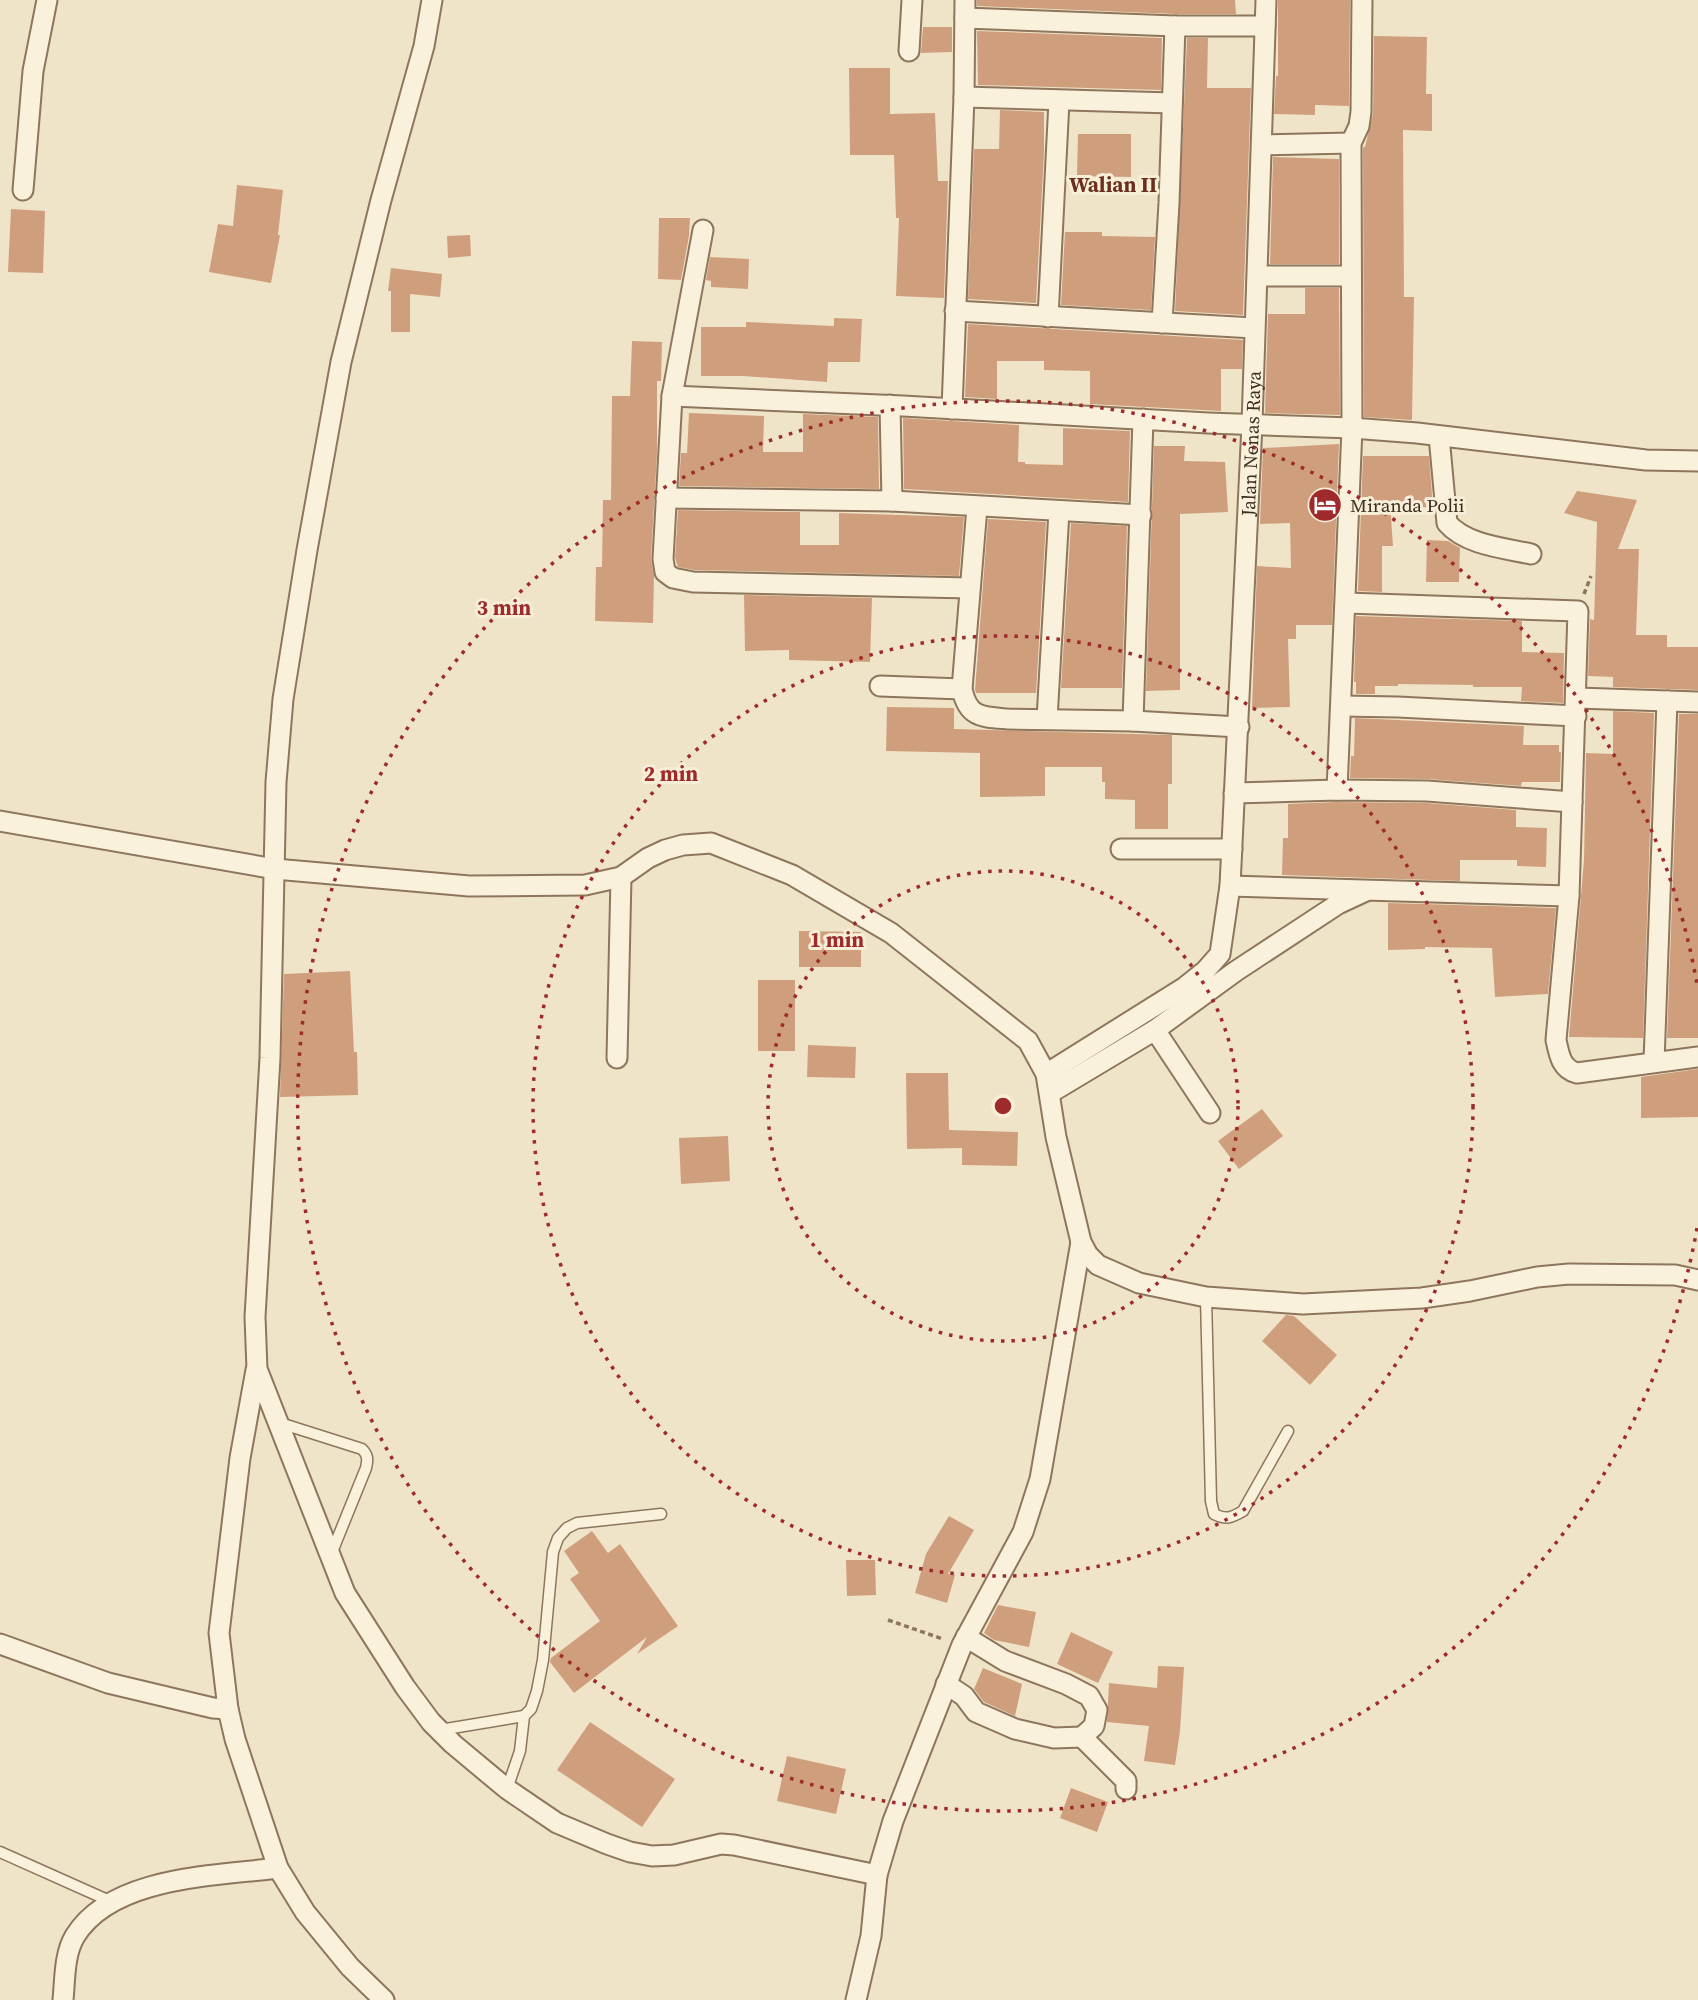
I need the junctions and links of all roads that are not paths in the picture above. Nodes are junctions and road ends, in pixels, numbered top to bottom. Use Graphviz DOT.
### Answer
graph roads {
  1 [pos="47,0"];
  2 [pos="432,0"];
  3 [pos="912,0"];
  4 [pos="1266,0"];
  5 [pos="1362,0"];
  6 [pos="965,9"];
  7 [pos="1175,26"];
  8 [pos="1265,26"];
  9 [pos="909,51"];
  10 [pos="964,97"];
  11 [pos="1059,101"];
  12 [pos="1171,103"];
  13 [pos="1352,143"];
  14 [pos="1263,145"];
  15 [pos="23,190"];
  16 [pos="703,230"];
  17 [pos="1351,275"];
  18 [pos="1258,276"];
  19 [pos="955,311"];
  20 [pos="1048,317"];
  21 [pos="1162,323"];
  22 [pos="1254,328"];
  23 [pos="672,396"];
  24 [pos="890,405"];
  25 [pos="952,409"];
  26 [pos="1143,419"];
  27 [pos="1252,424"];
  28 [pos="1352,428"];
  29 [pos="1439,436"];
  30 [pos="1698,461"];
  31 [pos="666,498"];
  32 [pos="891,501"];
  33 [pos="976,507"];
  34 [pos="1059,510"];
  35 [pos="1141,515"];
  36 [pos="1531,554"];
  37 [pos="970,588"];
  38 [pos="1346,603"];
  39 [pos="880,686"];
  40 [pos="962,689"];
  41 [pos="1667,701"];
  42 [pos="1698,702"];
  43 [pos="1342,706"];
  44 [pos="1576,707"];
  45 [pos="1047,719"];
  46 [pos="1133,722"];
  47 [pos="1239,727"];
  48 [pos="1337,790"];
  49 [pos="1234,793"];
  50 [pos="1572,802"];
  51 [pos="0,821"];
  52 [pos="1121,849"];
  53 [pos="1232,849"];
  54 [pos="275,869"];
  55 [pos="621,877"];
  56 [pos="1230,886"];
  57 [pos="1366,891"];
  58 [pos="1569,896"];
  59 [pos="1220,954"];
  60 [pos="1236,971"];
  61 [pos="1155,1030"];
  62 [pos="1698,1057"];
  63 [pos="617,1058"];
  64 [pos="1654,1062"];
  65 [pos="1048,1084"];
  66 [pos="1210,1113"];
  67 [pos="1081,1242"];
  68 [pos="1698,1267"];
  69 [pos="1675,1275"];
  70 [pos="1698,1280"];
  71 [pos="1206,1297"];
  72 [pos="257,1369"];
  73 [pos="276,1422"];
  74 [pos="1288,1431"];
  75 [pos="661,1514"];
  76 [pos="331,1554"];
  77 [pos="964,1641"];
  78 [pos="0,1644"];
  79 [pos="946,1685"];
  80 [pos="228,1709"];
  81 [pos="524,1716"];
  82 [pos="440,1730"];
  83 [pos="1082,1737"];
  84 [pos="507,1789"];
  85 [pos="1126,1789"];
  86 [pos="0,1852"];
  87 [pos="278,1868"];
  88 [pos="877,1875"];
  89 [pos="112,1902"];
  90 [pos="63,2000"];
  91 [pos="384,2000"];
  92 [pos="856,2000"];
  1 -- 15 [label="street"];
  2 -- 54 [label="street"];
  3 -- 9 [label="street"];
  4 -- 8 [label="street, Jalan Nenas Raya"];
  5 -- 13 [label="street"];
  6 -- 7 [label="street"];
  6 -- 10 [label="street"];
  7 -- 8 [label="street"];
  7 -- 12 [label="street"];
  8 -- 14 [label="street, Jalan Nenas Raya"];
  10 -- 11 [label="street"];
  10 -- 19 [label="street"];
  11 -- 12 [label="street"];
  11 -- 20 [label="street"];
  12 -- 21 [label="street"];
  13 -- 14 [label="street"];
  13 -- 17 [label="street"];
  14 -- 18 [label="street, Jalan Nenas Raya"];
  16 -- 23 [label="street"];
  17 -- 18 [label="street"];
  17 -- 28 [label="street"];
  18 -- 22 [label="street, Jalan Nenas Raya"];
  19 -- 20 [label="street"];
  19 -- 25 [label="street"];
  20 -- 21 [label="street"];
  21 -- 22 [label="street"];
  22 -- 27 [label="street, Jalan Nenas Raya"];
  23 -- 24 [label="street"];
  23 -- 31 [label="street"];
  24 -- 25 [label="street"];
  24 -- 32 [label="street"];
  25 -- 26 [label="street"];
  26 -- 27 [label="street"];
  26 -- 35 [label="street"];
  27 -- 28 [label="street"];
  27 -- 47 [label="street, Jalan Nenas Raya"];
  28 -- 29 [label="street"];
  28 -- 38 [label="street"];
  29 -- 30 [label="street"];
  29 -- 36 [label="street"];
  31 -- 32 [label="street"];
  31 -- 37 [label="street"];
  32 -- 33 [label="street"];
  33 -- 34 [label="street"];
  33 -- 37 [label="street"];
  34 -- 35 [label="street"];
  34 -- 45 [label="street"];
  35 -- 46 [label="street"];
  37 -- 40 [label="street"];
  38 -- 43 [label="street"];
  38 -- 44 [label="street"];
  39 -- 40 [label="street"];
  40 -- 45 [label="street"];
  41 -- 42 [label="street"];
  41 -- 44 [label="street"];
  41 -- 64 [label="street"];
  43 -- 44 [label="street"];
  43 -- 48 [label="street"];
  44 -- 50 [label="street"];
  45 -- 46 [label="street"];
  46 -- 47 [label="street"];
  47 -- 49 [label="street, Jalan Nenas Raya"];
  48 -- 49 [label="street"];
  48 -- 50 [label="street"];
  49 -- 53 [label="street, Jalan Nenas Raya"];
  50 -- 58 [label="street"];
  51 -- 54 [label="street"];
  52 -- 53 [label="street"];
  53 -- 56 [label="street, Jalan Nenas Raya"];
  54 -- 55 [label="street"];
  54 -- 72 [label="street"];
  55 -- 63 [label="street"];
  55 -- 65 [label="street"];
  56 -- 57 [label="street"];
  56 -- 59 [label="street, Jalan Nenas Raya"];
  57 -- 58 [label="street"];
  57 -- 60 [label="street"];
  58 -- 64 [label="street"];
  59 -- 60 [label="street"];
  59 -- 65 [label="street"];
  60 -- 61 [label="street"];
  61 -- 65 [label="street"];
  61 -- 66 [label="street"];
  62 -- 64 [label="street"];
  65 -- 67 [label="street"];
  67 -- 71 [label="street"];
  67 -- 77 [label="street"];
  68 -- 69 [label="street"];
  69 -- 70 [label="street"];
  69 -- 71 [label="street"];
  71 -- 74 [label="lane"];
  72 -- 73 [label="street"];
  72 -- 80 [label="street"];
  73 -- 76 [label="street"];
  73 -- 76 [label="lane"];
  75 -- 81 [label="lane"];
  76 -- 82 [label="street"];
  77 -- 79 [label="street"];
  77 -- 83 [label="street"];
  78 -- 80 [label="street"];
  79 -- 83 [label="street"];
  79 -- 88 [label="street"];
  80 -- 87 [label="street"];
  81 -- 82 [label="lane"];
  81 -- 84 [label="lane"];
  82 -- 84 [label="street"];
  83 -- 85 [label="street"];
  84 -- 88 [label="street"];
  86 -- 89 [label="lane"];
  87 -- 89 [label="street"];
  87 -- 91 [label="street"];
  88 -- 92 [label="street"];
  89 -- 90 [label="street"];
}
